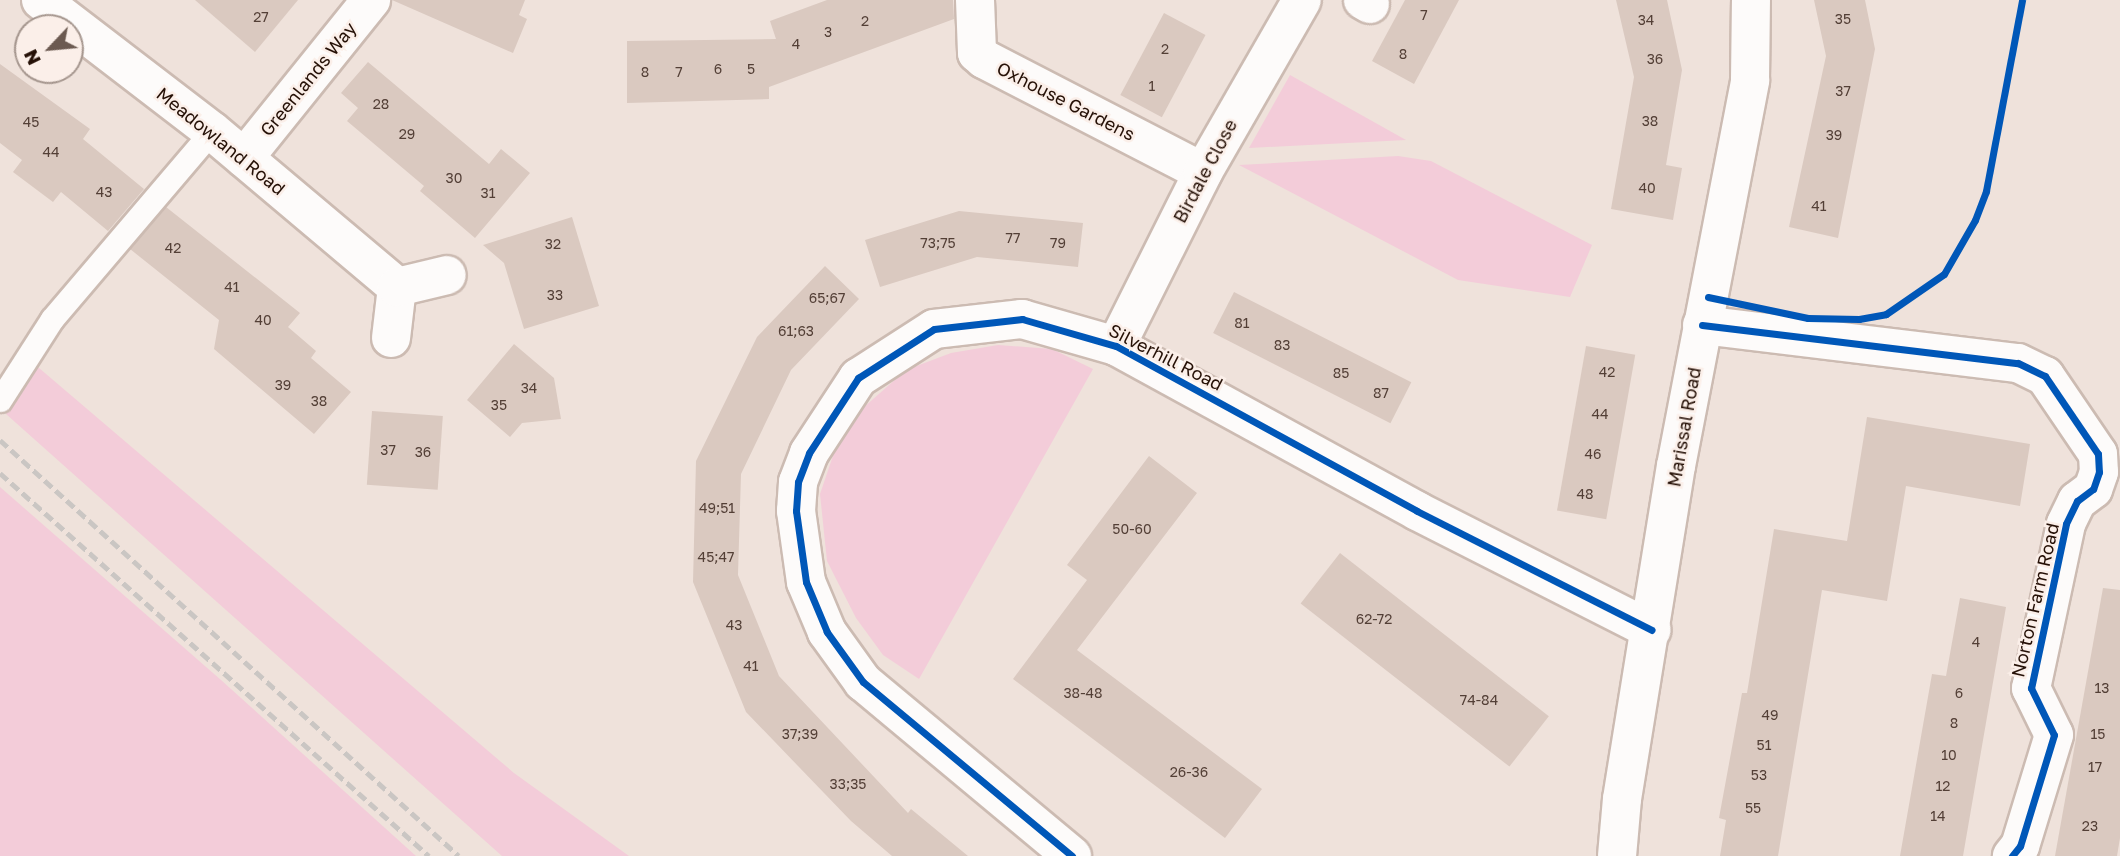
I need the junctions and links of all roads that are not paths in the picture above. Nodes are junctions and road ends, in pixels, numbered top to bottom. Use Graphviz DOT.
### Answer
graph roads {
  1 [pos="41,0"];
  2 [pos="371,0"];
  3 [pos="975,0"];
  4 [pos="1303,0"];
  5 [pos="1751,0"];
  6 [pos="212,131"];
  7 [pos="244,158"];
  8 [pos="1203,172"];
  9 [pos="447,275"];
  10 [pos="397,287"];
  11 [pos="1702,326"];
  12 [pos="391,338"];
  13 [pos="1116,346"];
  14 [pos="0,400"];
  15 [pos="1652,630"];
  16 [pos="1072,856"];
  17 [pos="1617,856"];
  18 [pos="2012,856"];
  1 -- 6 [label="street, Meadowland Road"];
  2 -- 7 [label="street, Greenlands Way"];
  3 -- 8 [label="street, Oxhouse Gardens"];
  4 -- 8 [label="street, Birdale Close"];
  5 -- 11 [label="street, Marissal Road"];
  6 -- 7 [label="street, Meadowland Road"];
  6 -- 14 [label="lane"];
  7 -- 10 [label="street, Meadowland Road"];
  8 -- 13 [label="street, Birdale Close"];
  9 -- 10 [label="street"];
  10 -- 12 [label="street"];
  11 -- 15 [label="street, Marissal Road"];
  11 -- 18 [label="street, Norton Farm Road"];
  13 -- 15 [label="street, Silverhill Road"];
  13 -- 16 [label="street, Silverhill Road"];
  15 -- 17 [label="street, Marissal Road"];
}
